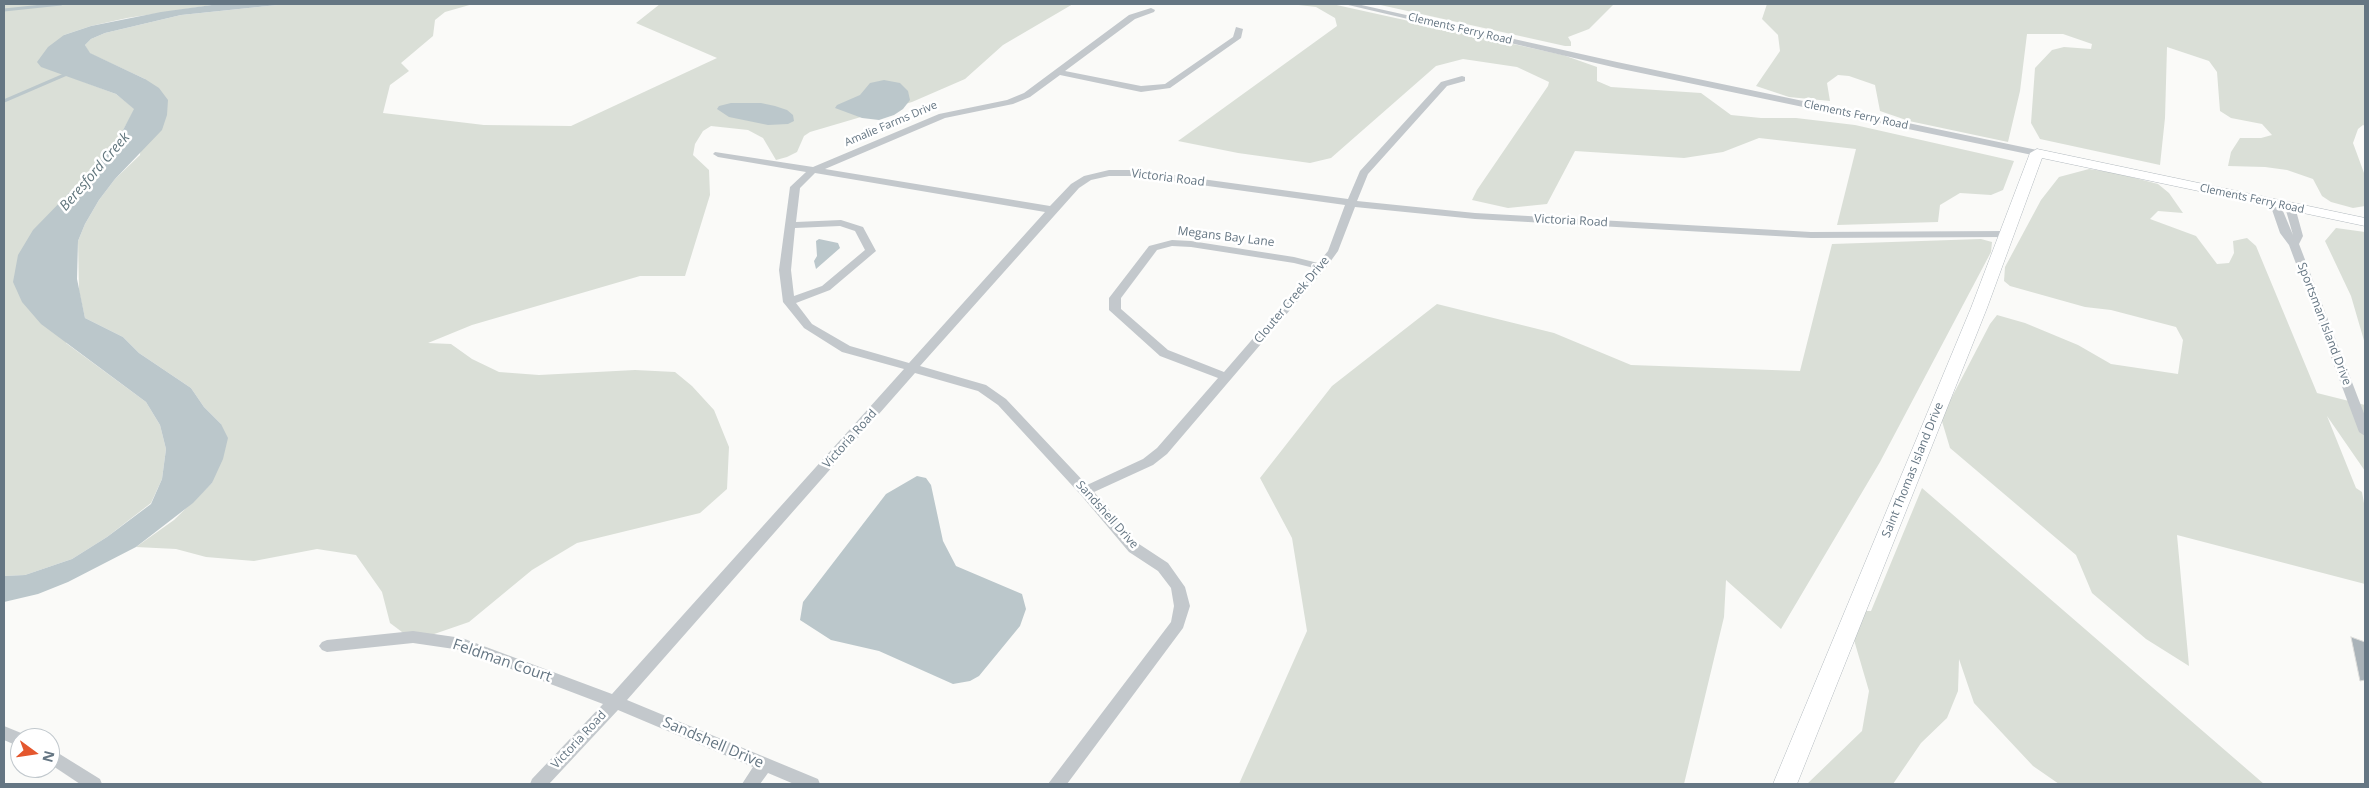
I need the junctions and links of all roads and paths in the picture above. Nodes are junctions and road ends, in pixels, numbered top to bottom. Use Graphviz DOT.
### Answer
graph roads {
  1 [pos="1348,4"];
  2 [pos="1151,10"];
  3 [pos="1240,29"];
  4 [pos="1060,72"];
  5 [pos="1462,79"];
  6 [pos="2037,153"];
  7 [pos="718,154"];
  8 [pos="812,171"];
  9 [pos="1351,203"];
  10 [pos="2275,204"];
  11 [pos="2290,207"];
  12 [pos="1053,210"];
  13 [pos="2365,222"];
  14 [pos="792,225"];
  15 [pos="2006,234"];
  16 [pos="2294,244"];
  17 [pos="1321,267"];
  18 [pos="789,302"];
  19 [pos="913,368"];
  20 [pos="1226,377"];
  21 [pos="2365,432"];
  22 [pos="1085,492"];
  23 [pos="327,646"];
  24 [pos="614,702"];
  25 [pos="60,762"];
  26 [pos="765,765"];
  27 [pos="94,784"];
  28 [pos="538,784"];
  29 [pos="750,784"];
  30 [pos="812,784"];
  31 [pos="1057,784"];
  32 [pos="1785,784"];
  1 -- 6 [label="street, Clements Ferry Road"];
  2 -- 4 [label="street, Amalie Farms Drive"];
  3 -- 4 [label="street"];
  4 -- 8 [label="street, Amalie Farms Drive"];
  5 -- 9 [label="street, Clouter Creek Drive"];
  6 -- 10 [label="main road, Clements Ferry Road"];
  6 -- 15 [label="main road, Saint Thomas Island Drive"];
  7 -- 8 [label="street"];
  8 -- 12 [label="street"];
  8 -- 14 [label="street, Amalie Farms Drive"];
  9 -- 12 [label="street, Victoria Road"];
  9 -- 15 [label="street, Victoria Road"];
  9 -- 17 [label="street, Clouter Creek Drive"];
  10 -- 11 [label="main road, Clements Ferry Road"];
  10 -- 16 [label="street, Sportsman Island Drive"];
  11 -- 13 [label="main road, Clements Ferry Road"];
  11 -- 16 [label="street, Sportsman Island Drive"];
  12 -- 19 [label="street, Victoria Road"];
  14 -- 18 [label="street, Amalie Farms Drive"];
  14 -- 18 [label="street"];
  15 -- 32 [label="main road, Saint Thomas Island Drive"];
  16 -- 21 [label="street, Sportsman Island Drive"];
  17 -- 20 [label="street, Clouter Creek Drive"];
  17 -- 20 [label="street, Megans Bay Lane"];
  18 -- 19 [label="street, Sandshell Drive"];
  19 -- 22 [label="street, Sandshell Drive"];
  19 -- 24 [label="street, Victoria Road"];
  20 -- 22 [label="street, Clouter Creek Drive"];
  22 -- 31 [label="street, Sandshell Drive"];
  23 -- 24 [label="street, Feldman Court"];
  24 -- 26 [label="street, Sandshell Drive"];
  24 -- 28 [label="street, Victoria Road"];
  25 -- 27 [label="street"];
  26 -- 29 [label="street"];
  26 -- 30 [label="street, Sandshell Drive"];
}
